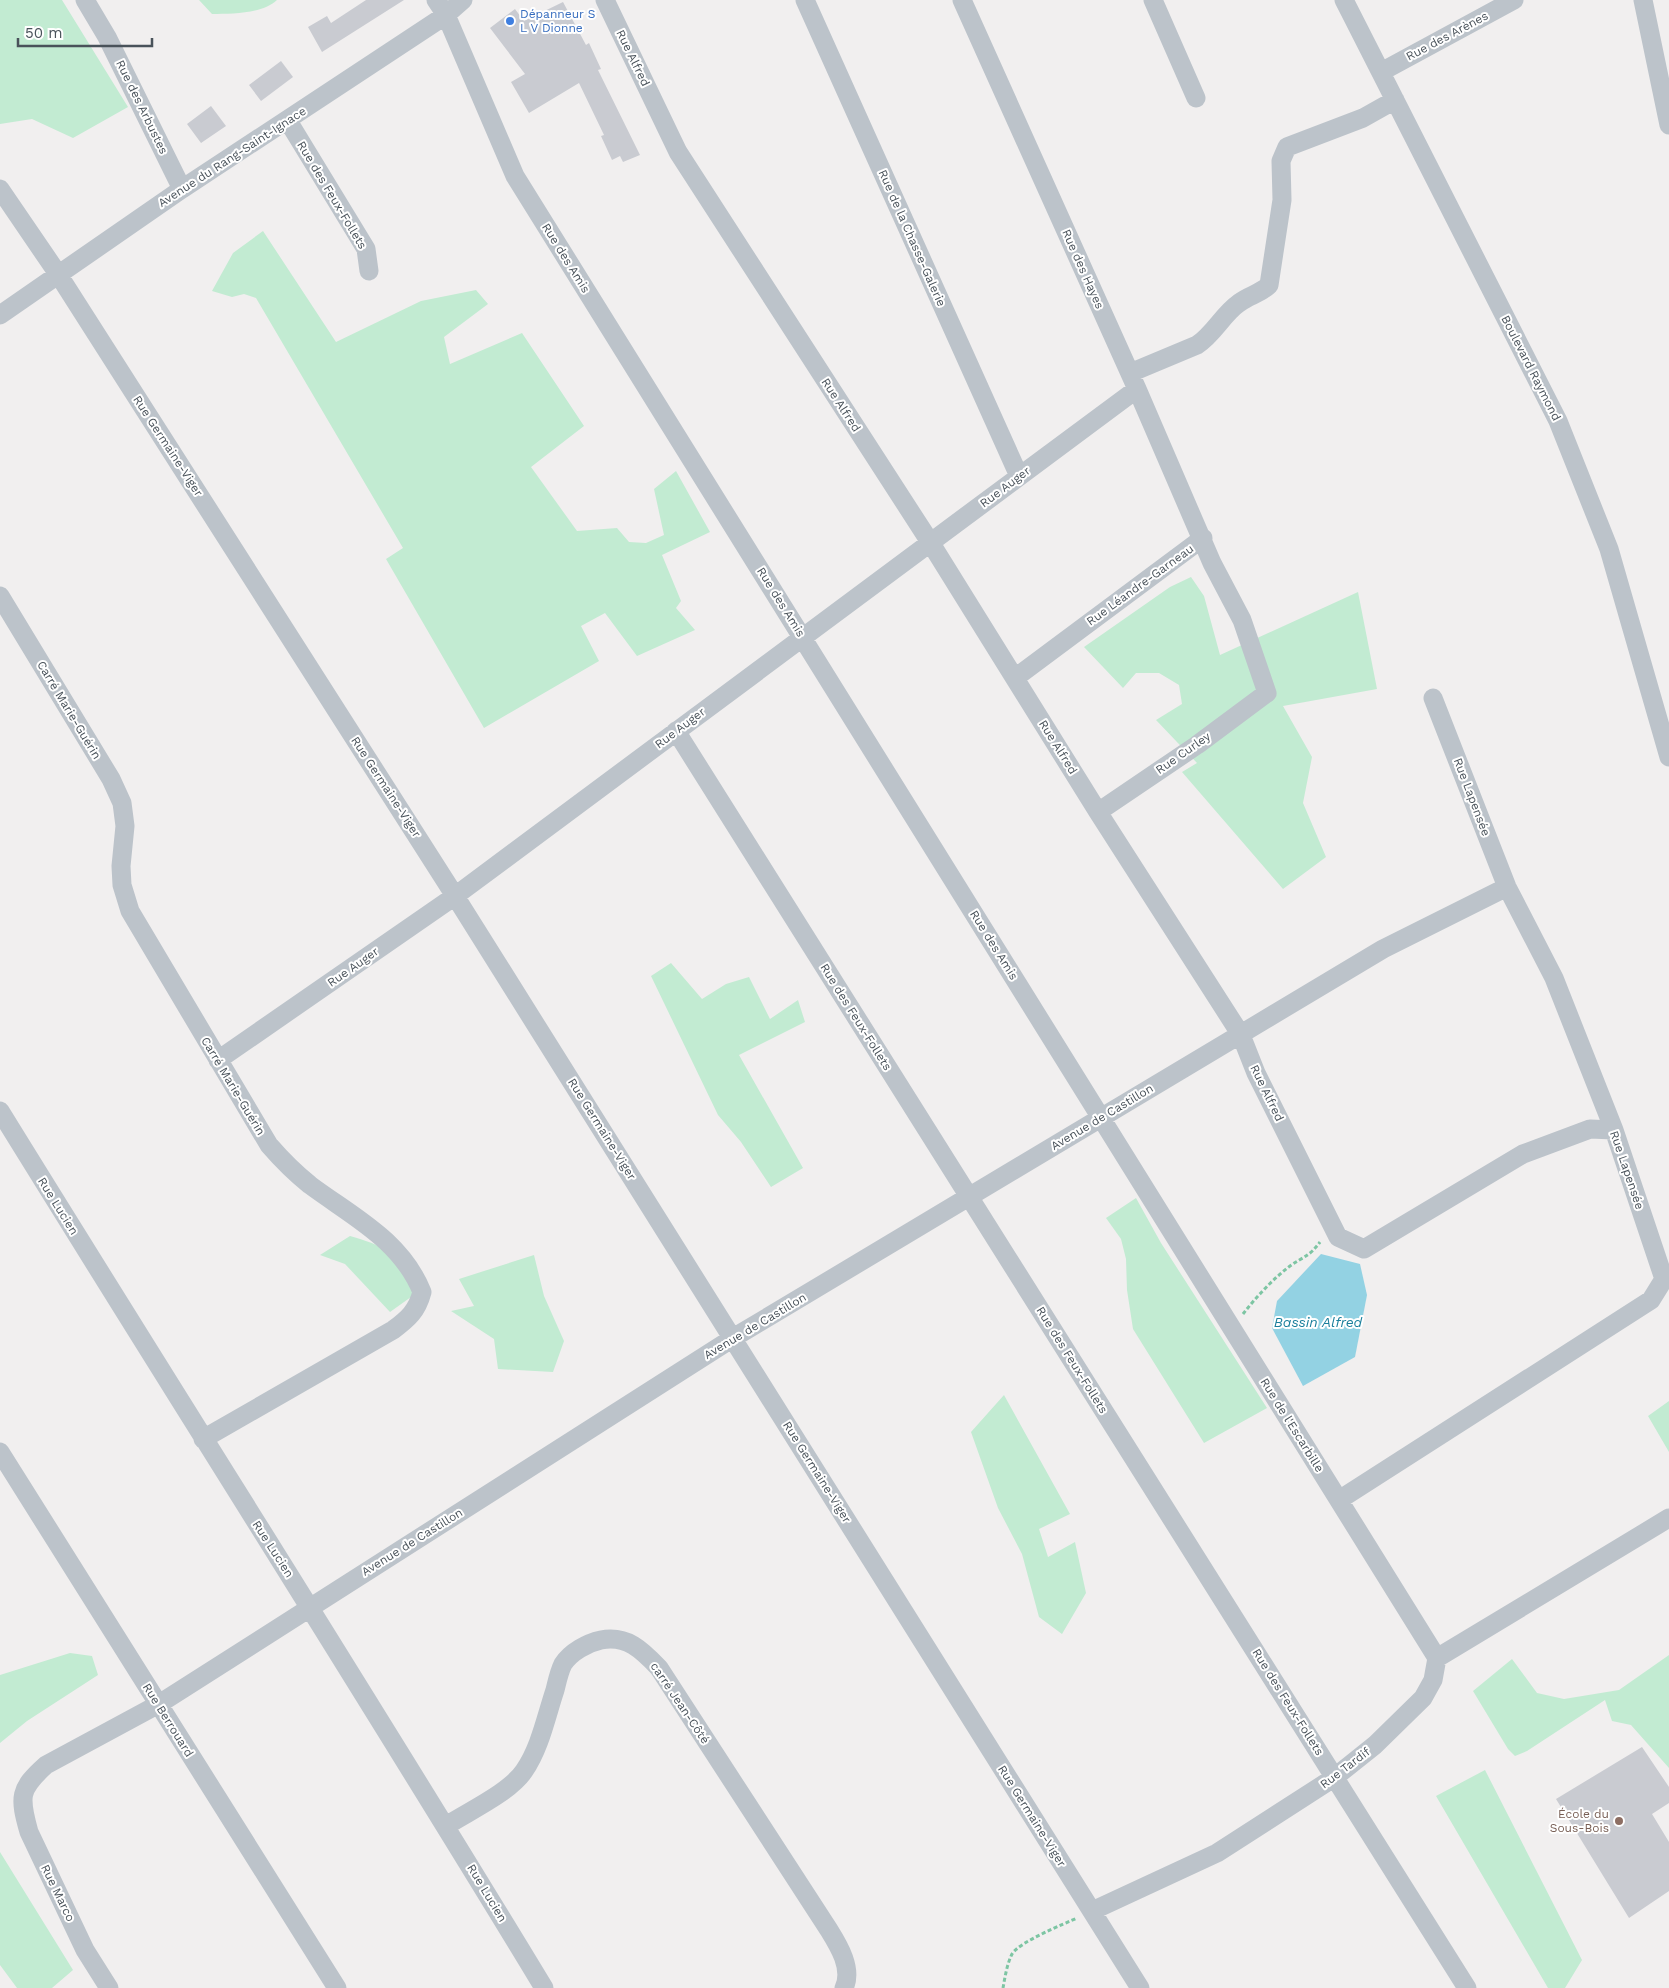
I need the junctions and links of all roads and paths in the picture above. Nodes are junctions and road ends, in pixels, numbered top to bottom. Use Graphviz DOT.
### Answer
graph roads {
  1 [pos="85,0"];
  2 [pos="464,0"];
  3 [pos="605,0"];
  4 [pos="806,0"];
  5 [pos="962,0"];
  6 [pos="1153,0"];
  7 [pos="1344,0"];
  8 [pos="1514,0"];
  9 [pos="1643,0"];
  10 [pos="441,7"];
  11 [pos="1381,72"];
  12 [pos="1196,98"];
  13 [pos="1395,100"];
  14 [pos="288,121"];
  15 [pos="1669,125"];
  16 [pos="0,189"];
  17 [pos="182,189"];
  18 [pos="368,271"];
  19 [pos="58,274"];
  20 [pos="0,315"];
  21 [pos="1133,381"];
  22 [pos="1019,476"];
  23 [pos="1203,538"];
  24 [pos="930,542"];
  25 [pos="0,596"];
  26 [pos="803,637"];
  27 [pos="1015,678"];
  28 [pos="1267,692"];
  29 [pos="1433,698"];
  30 [pos="676,731"];
  31 [pos="1669,757"];
  32 [pos="1098,812"];
  33 [pos="1507,887"];
  34 [pos="455,896"];
  35 [pos="1240,1035"];
  36 [pos="218,1060"];
  37 [pos="0,1111"];
  38 [pos="1102,1118"];
  39 [pos="1614,1130"];
  40 [pos="1147,1192"];
  41 [pos="969,1197"];
  42 [pos="1338,1237"];
  43 [pos="1232,1328"];
  44 [pos="733,1338"];
  45 [pos="202,1439"];
  46 [pos="1,1457"];
  47 [pos="1340,1500"];
  48 [pos="1669,1518"];
  49 [pos="310,1607"];
  50 [pos="1437,1658"];
  51 [pos="159,1704"];
  52 [pos="1335,1777"];
  53 [pos="22,1792"];
  54 [pos="446,1826"];
  55 [pos="1092,1911"];
  56 [pos="108,1988"];
  57 [pos="337,1988"];
  58 [pos="544,1988"];
  59 [pos="844,1988"];
  60 [pos="1003,1988"];
  61 [pos="1140,1988"];
  62 [pos="1468,1988"];
  1 -- 17 [label="street, Rue des Arbustes"];
  2 -- 10 [label="street, Avenue du Rang-Saint-Ignace"];
  3 -- 24 [label="street, Rue Alfred"];
  4 -- 22 [label="street, Rue de la Chasse-Galerie"];
  5 -- 21 [label="street, Rue des Hayes"];
  6 -- 12 [label="street"];
  7 -- 11 [label="street, Boulevard Raymond"];
  8 -- 11 [label="street, Rue des Arènes"];
  9 -- 15 [label="street"];
  10 -- 14 [label="street, Avenue du Rang-Saint-Ignace"];
  10 -- 26 [label="street, Rue des Amis"];
  11 -- 13 [label="street, Boulevard Raymond"];
  13 -- 21 [label="street, Rue Auger"];
  13 -- 31 [label="street, Boulevard Raymond"];
  14 -- 17 [label="street, Avenue du Rang-Saint-Ignace"];
  14 -- 18 [label="street, Rue des Feux-Follets"];
  16 -- 19 [label="street, Rue Germaine-Viger"];
  17 -- 19 [label="street, Avenue du Rang-Saint-Ignace"];
  19 -- 20 [label="street, Avenue du Rang-Saint-Ignace"];
  19 -- 34 [label="street, Rue Germaine-Viger"];
  21 -- 22 [label="street, Rue Auger"];
  21 -- 23 [label="street, Rue des Hayes"];
  22 -- 24 [label="street, Rue Auger"];
  23 -- 27 [label="street, Rue Léandre-Garneau"];
  23 -- 28 [label="street, Rue Léandre-Garneau"];
  24 -- 26 [label="street, Rue Auger"];
  24 -- 27 [label="street, Rue Alfred"];
  25 -- 36 [label="street, Carré Marie-Guérin"];
  26 -- 30 [label="street, Rue Auger"];
  26 -- 38 [label="street, Rue des Amis"];
  27 -- 32 [label="street, Rue Alfred"];
  28 -- 32 [label="street, Rue Curley"];
  29 -- 33 [label="street, Rue Lapensée"];
  30 -- 34 [label="street, Rue Auger"];
  30 -- 41 [label="street, Rue des Feux-Follets"];
  32 -- 35 [label="street, Rue Alfred"];
  33 -- 35 [label="street, Avenue de Castillon"];
  33 -- 39 [label="street, Rue Lapensée"];
  34 -- 36 [label="street, Rue Auger"];
  34 -- 44 [label="street, Rue Germaine-Viger"];
  35 -- 38 [label="street, Avenue de Castillon"];
  35 -- 42 [label="street, Rue Alfred"];
  36 -- 45 [label="street, Carré Marie-Guérin"];
  37 -- 45 [label="street, Rue Lucien"];
  38 -- 40 [label="street, Rue des Amis"];
  38 -- 41 [label="street, Avenue de Castillon"];
  39 -- 42 [label="street"];
  39 -- 47 [label="street, Rue Lapensée"];
  40 -- 43 [label="street, Rue de l'Escarbille"];
  41 -- 44 [label="street, Avenue de Castillon"];
  41 -- 52 [label="street, Rue des Feux-Follets"];
  42 -- 43 [label="path"];
  43 -- 47 [label="street, Rue de l'Escarbille"];
  44 -- 49 [label="street, Avenue de Castillon"];
  44 -- 55 [label="street, Rue Germaine-Viger"];
  45 -- 49 [label="street, Rue Lucien"];
  46 -- 51 [label="street, Rue Berrouard"];
  47 -- 50 [label="street, Rue de l'Escarbille"];
  48 -- 50 [label="street"];
  49 -- 51 [label="street, Avenue de Castillon"];
  49 -- 54 [label="street, Rue Lucien"];
  50 -- 52 [label="street, Rue Tardif"];
  51 -- 53 [label="street, Avenue de Castillon"];
  51 -- 57 [label="street, Rue Berrouard"];
  52 -- 55 [label="street, Rue Tardif"];
  52 -- 62 [label="street, Rue des Feux-Follets"];
  53 -- 56 [label="street, Rue Marco"];
  54 -- 58 [label="street, Rue Lucien"];
  54 -- 59 [label="street, carré Jean-Côté"];
  55 -- 60 [label="path"];
  55 -- 61 [label="street, Rue Germaine-Viger"];
}
